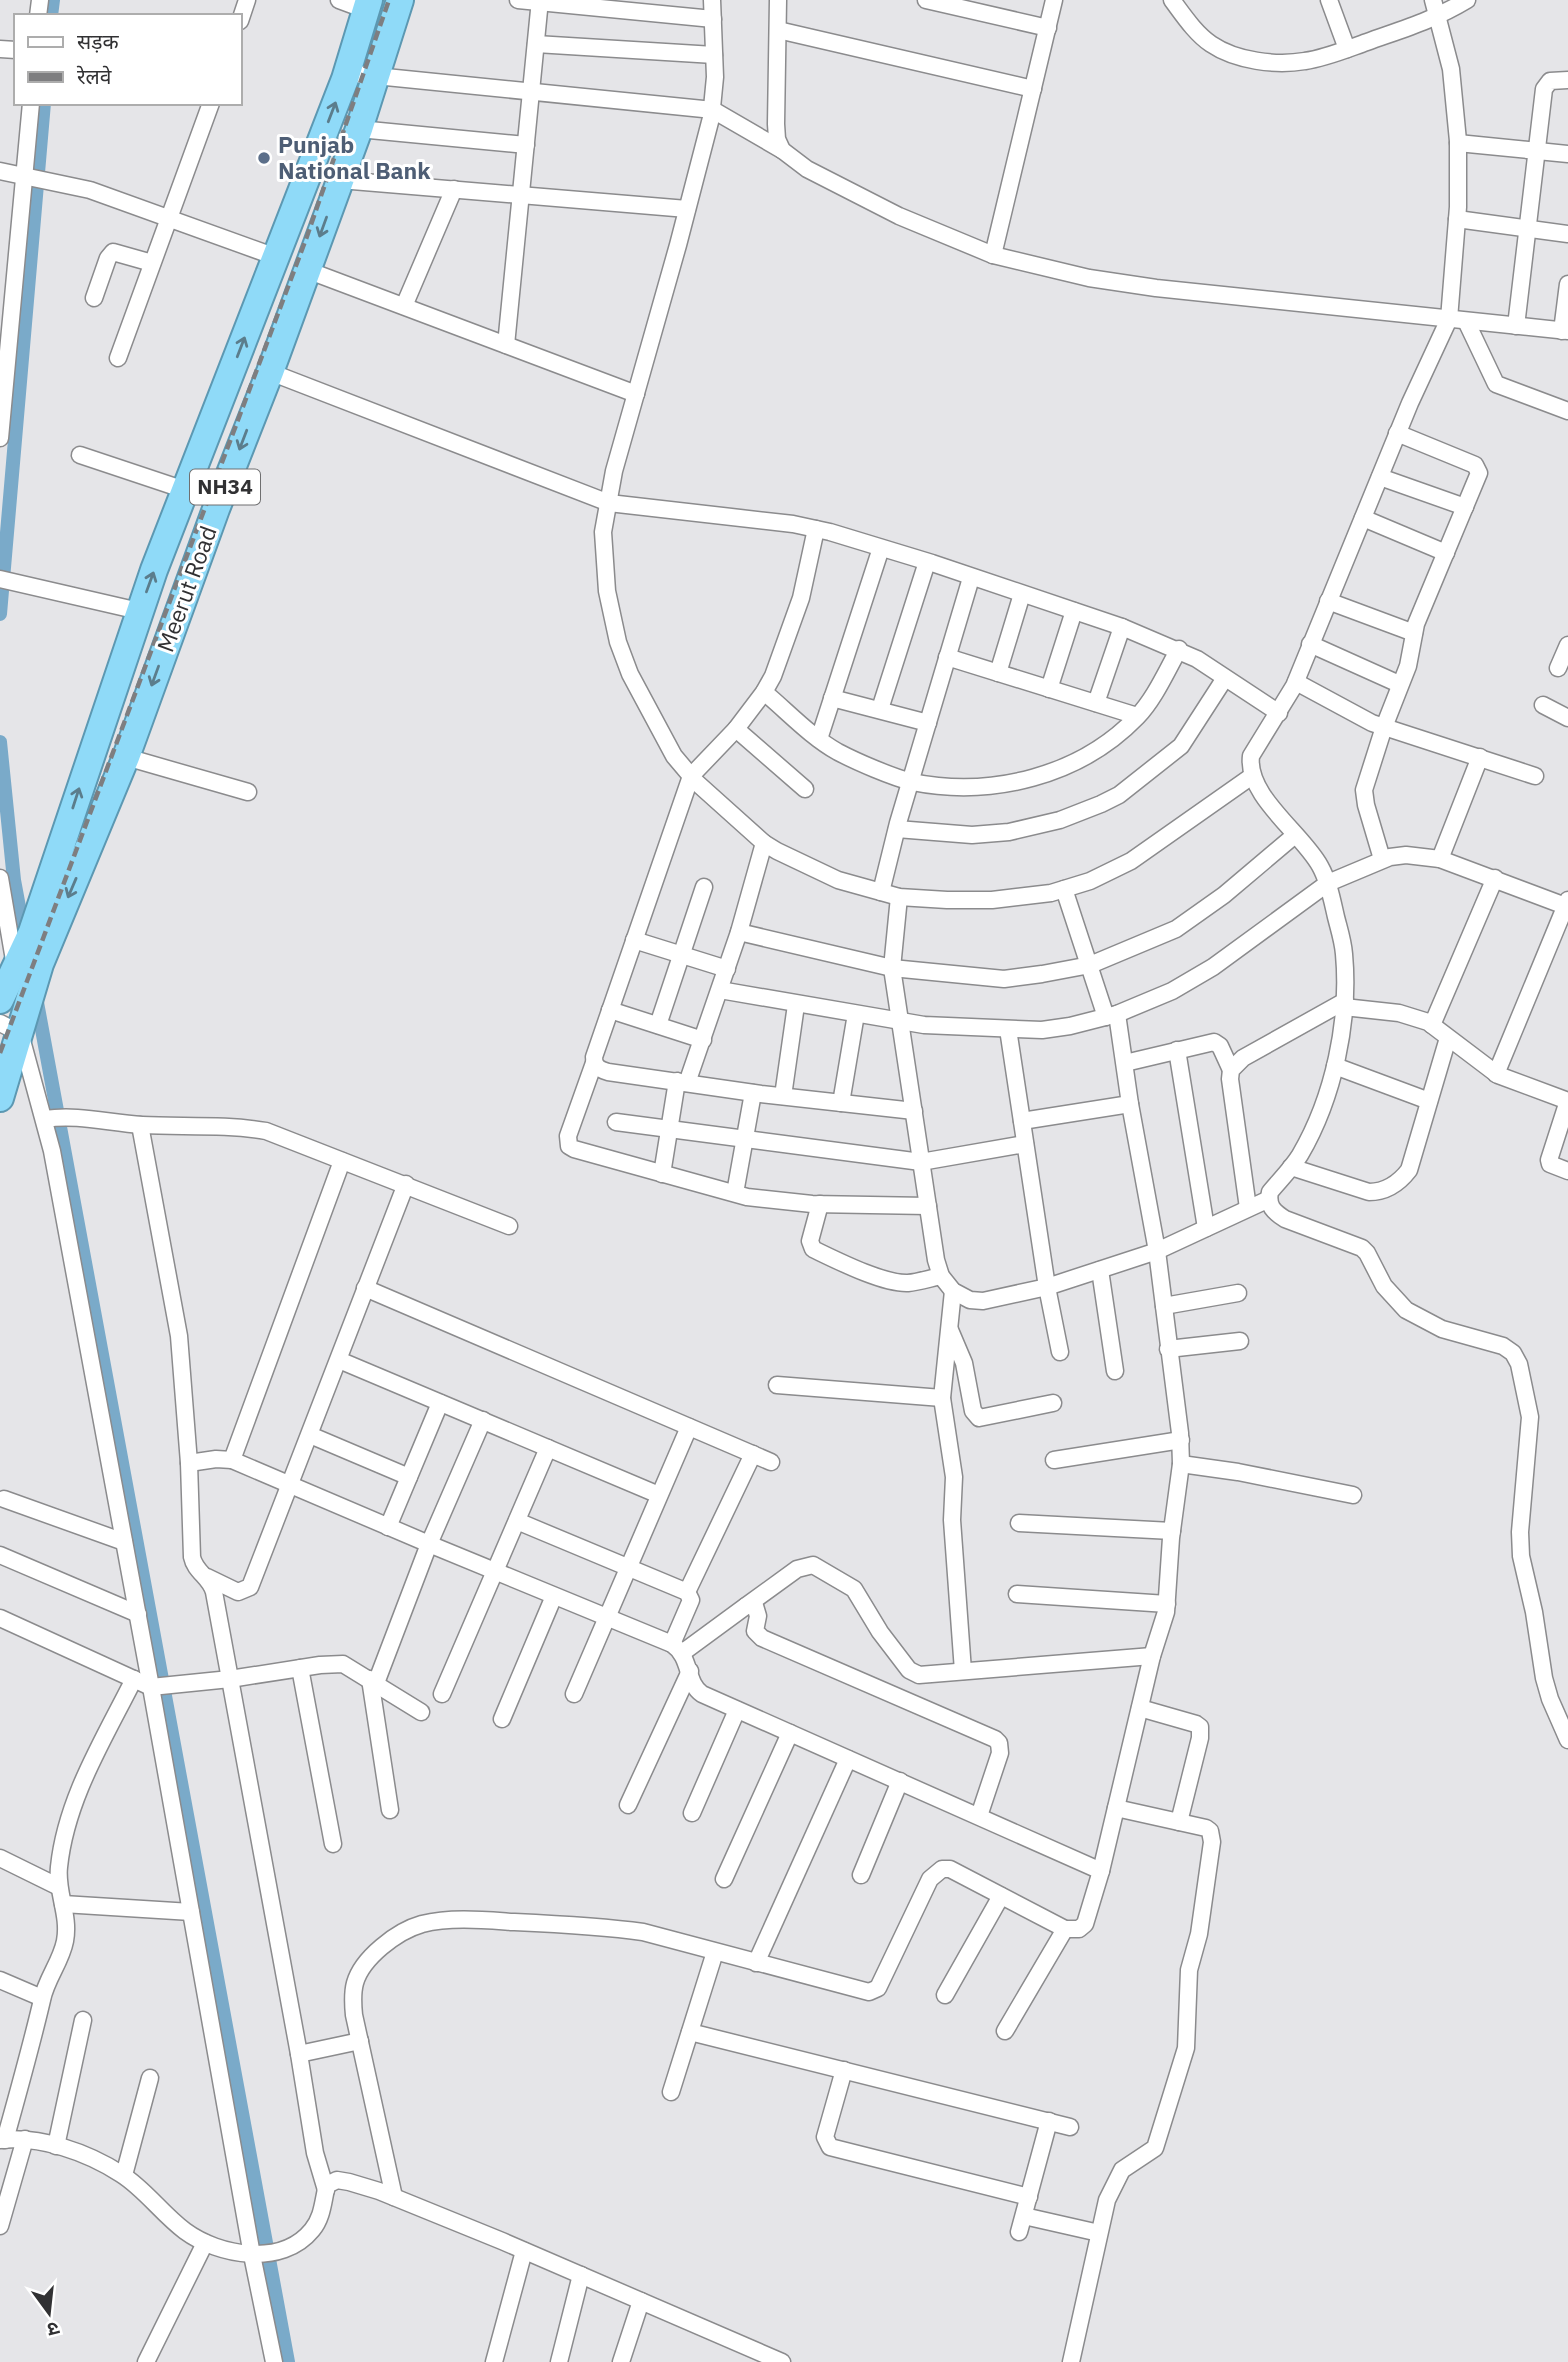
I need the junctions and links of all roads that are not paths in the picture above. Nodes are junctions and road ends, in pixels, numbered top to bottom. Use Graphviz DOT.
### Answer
graph roads {
  1 [pos="339,0"];
  2 [pos="400,0"];
  3 [pos="518,0"];
  4 [pos="712,0"];
  5 [pos="778,0"];
  6 [pos="926,0"];
  7 [pos="1055,0"];
  8 [pos="1172,0"];
  9 [pos="1329,0"];
  10 [pos="1433,0"];
  11 [pos="1467,0"];
  12 [pos="540,1"];
  13 [pos="368,5"];
  14 [pos="1438,17"];
  15 [pos="713,19"];
  16 [pos="1048,27"];
  17 [pos="778,30"];
  18 [pos="536,44"];
  19 [pos="1347,50"];
  20 [pos="714,55"];
  21 [pos="346,73"];
  22 [pos="377,76"];
  23 [pos="1568,80"];
  24 [pos="1033,89"];
  25 [pos="531,91"];
  26 [pos="32,105"];
  27 [pos="210,105"];
  28 [pos="713,110"];
  29 [pos="359,129"];
  30 [pos="1458,143"];
  31 [pos="526,145"];
  32 [pos="782,150"];
  33 [pos="1538,151"];
  34 [pos="1568,154"];
  35 [pos="0,171"];
  36 [pos="29,176"];
  37 [pos="340,180"];
  38 [pos="454,189"];
  39 [pos="521,195"];
  40 [pos="687,209"];
  41 [pos="168,217"];
  42 [pos="1457,219"];
  43 [pos="1527,229"];
  44 [pos="1568,234"];
  45 [pos="993,255"];
  46 [pos="276,257"];
  47 [pos="152,264"];
  48 [pos="307,271"];
  49 [pos="1568,284"];
  50 [pos="94,298"];
  51 [pos="404,306"];
  52 [pos="1449,319"];
  53 [pos="1466,321"];
  54 [pos="1516,326"];
  55 [pos="1565,331"];
  56 [pos="506,345"];
  57 [pos="118,358"];
  58 [pos="270,372"];
  59 [pos="636,394"];
  60 [pos="1568,411"];
  61 [pos="1397,433"];
  62 [pos="0,438"];
  63 [pos="80,455"];
  64 [pos="1380,477"];
  65 [pos="185,490"];
  66 [pos="609,503"];
  67 [pos="1465,507"];
  68 [pos="1363,518"];
  69 [pos="816,529"];
  70 [pos="881,548"];
  71 [pos="1446,554"];
  72 [pos="927,562"];
  73 [pos="971,578"];
  74 [pos="7,580"];
  75 [pos="1022,594"];
  76 [pos="1328,601"];
  77 [pos="139,611"];
  78 [pos="1074,611"];
  79 [pos="1122,627"];
  80 [pos="1414,634"];
  81 [pos="1310,644"];
  82 [pos="1568,645"];
  83 [pos="1179,649"];
  84 [pos="947,657"];
  85 [pos="1558,668"];
  86 [pos="998,673"];
  87 [pos="1225,678"];
  88 [pos="1296,682"];
  89 [pos="1399,684"];
  90 [pos="1049,689"];
  91 [pos="764,692"];
  92 [pos="832,698"];
  93 [pos="1096,703"];
  94 [pos="1543,705"];
  95 [pos="880,709"];
  96 [pos="1279,713"];
  97 [pos="1137,716"];
  98 [pos="1568,718"];
  99 [pos="928,723"];
  100 [pos="1384,727"];
  101 [pos="736,729"];
  102 [pos="819,739"];
  103 [pos="126,757"];
  104 [pos="1480,757"];
  105 [pos="691,776"];
  106 [pos="1252,776"];
  107 [pos="1535,776"];
  108 [pos="911,781"];
  109 [pos="805,789"];
  110 [pos="248,792"];
  111 [pos="897,829"];
  112 [pos="1295,835"];
  113 [pos="764,843"];
  114 [pos="1382,859"];
  115 [pos="1440,859"];
  116 [pos="0,878"];
  117 [pos="1495,878"];
  118 [pos="1328,883"];
  119 [pos="704,887"];
  120 [pos="1065,889"];
  121 [pos="881,892"];
  122 [pos="899,897"];
  123 [pos="1567,904"];
  124 [pos="739,932"];
  125 [pos="634,940"];
  126 [pos="680,955"];
  127 [pos="1090,965"];
  128 [pos="24,967"];
  129 [pos="892,968"];
  130 [pos="727,969"];
  131 [pos="720,990"];
  132 [pos="0,1000"];
  133 [pos="1344,1004"];
  134 [pos="796,1005"];
  135 [pos="610,1010"];
  136 [pos="856,1014"];
  137 [pos="1112,1015"];
  138 [pos="900,1021"];
  139 [pos="658,1025"];
  140 [pos="1432,1025"];
  141 [pos="10,1028"];
  142 [pos="1008,1029"];
  143 [pos="1448,1038"];
  144 [pos="703,1040"];
  145 [pos="1177,1050"];
  146 [pos="594,1063"];
  147 [pos="1125,1063"];
  148 [pos="1335,1066"];
  149 [pos="1231,1070"];
  150 [pos="1496,1074"];
  151 [pos="682,1082"];
  152 [pos="753,1093"];
  153 [pos="783,1096"];
  154 [pos="0,1098"];
  155 [pos="1429,1101"];
  156 [pos="1568,1101"];
  157 [pos="841,1103"];
  158 [pos="1130,1104"];
  159 [pos="914,1111"];
  160 [pos="54,1117"];
  161 [pos="1022,1121"];
  162 [pos="616,1122"];
  163 [pos="140,1125"];
  164 [pos="669,1129"];
  165 [pos="744,1138"];
  166 [pos="1026,1144"];
  167 [pos="342,1161"];
  168 [pos="921,1162"];
  169 [pos="1291,1167"];
  170 [pos="1568,1171"];
  171 [pos="662,1174"];
  172 [pos="406,1184"];
  173 [pos="735,1193"];
  174 [pos="1269,1199"];
  175 [pos="820,1204"];
  176 [pos="928,1206"];
  177 [pos="1248,1208"];
  178 [pos="509,1226"];
  179 [pos="1206,1228"];
  180 [pos="1157,1251"];
  181 [pos="1100,1270"];
  182 [pos="941,1276"];
  183 [pos="365,1287"];
  184 [pos="1047,1287"];
  185 [pos="953,1291"];
  186 [pos="1238,1293"];
  187 [pos="1164,1306"];
  188 [pos="949,1327"];
  189 [pos="1240,1341"];
  190 [pos="1168,1349"];
  191 [pos="1060,1352"];
  192 [pos="339,1360"];
  193 [pos="1115,1371"];
  194 [pos="777,1385"];
  195 [pos="942,1398"];
  196 [pos="440,1403"];
  197 [pos="1053,1403"];
  198 [pos="483,1420"];
  199 [pos="689,1427"];
  200 [pos="310,1435"];
  201 [pos="1181,1440"];
  202 [pos="548,1448"];
  203 [pos="753,1454"];
  204 [pos="232,1460"];
  205 [pos="1055,1460"];
  206 [pos="771,1462"];
  207 [pos="189,1464"];
  208 [pos="1181,1464"];
  209 [pos="409,1477"];
  210 [pos="291,1485"];
  211 [pos="659,1495"];
  212 [pos="1353,1495"];
  213 [pos="4,1499"];
  214 [pos="517,1521"];
  215 [pos="1019,1522"];
  216 [pos="388,1527"];
  217 [pos="1172,1531"];
  218 [pos="124,1542"];
  219 [pos="429,1544"];
  220 [pos="0,1555"];
  221 [pos="626,1569"];
  222 [pos="495,1571"];
  223 [pos="207,1577"];
  224 [pos="687,1592"];
  225 [pos="1017,1594"];
  226 [pos="554,1596"];
  227 [pos="1167,1604"];
  228 [pos="746,1606"];
  229 [pos="138,1614"];
  230 [pos="606,1616"];
  231 [pos="0,1618"];
  232 [pos="677,1648"];
  233 [pos="1152,1656"];
  234 [pos="300,1668"];
  235 [pos="690,1671"];
  236 [pos="963,1671"];
  237 [pos="134,1679"];
  238 [pos="230,1679"];
  239 [pos="373,1681"];
  240 [pos="155,1687"];
  241 [pos="442,1694"];
  242 [pos="574,1694"];
  243 [pos="1140,1708"];
  244 [pos="737,1710"];
  245 [pos="421,1712"];
  246 [pos="502,1719"];
  247 [pos="790,1733"];
  248 [pos="1568,1740"];
  249 [pos="848,1759"];
  250 [pos="900,1781"];
  251 [pos="628,1805"];
  252 [pos="1116,1808"];
  253 [pos="390,1810"];
  254 [pos="692,1813"];
  255 [pos="979,1816"];
  256 [pos="1179,1822"];
  257 [pos="333,1844"];
  258 [pos="0,1858"];
  259 [pos="1101,1871"];
  260 [pos="862,1875"];
  261 [pos="724,1879"];
  262 [pos="59,1887"];
  263 [pos="1001,1896"];
  264 [pos="63,1904"];
  265 [pos="191,1913"];
  266 [pos="1065,1929"];
  267 [pos="715,1952"];
  268 [pos="756,1963"];
  269 [pos="0,1980"];
  270 [pos="945,1995"];
  271 [pos="42,1998"];
  272 [pos="83,2020"];
  273 [pos="1006,2031"];
  274 [pos="690,2032"];
  275 [pos="360,2042"];
  276 [pos="299,2054"];
  277 [pos="844,2070"];
  278 [pos="150,2078"];
  279 [pos="671,2092"];
  280 [pos="1049,2122"];
  281 [pos="1070,2127"];
  282 [pos="25,2139"];
  283 [pos="3,2140"];
  284 [pos="56,2146"];
  285 [pos="124,2175"];
  286 [pos="326,2190"];
  287 [pos="394,2197"];
  288 [pos="1029,2197"];
  289 [pos="0,2225"];
  290 [pos="1099,2233"];
  291 [pos="205,2243"];
  292 [pos="524,2250"];
  293 [pos="261,2254"];
  294 [pos="581,2275"];
  295 [pos="641,2301"];
  296 [pos="146,2362"];
  297 [pos="274,2362"];
  298 [pos="494,2362"];
  299 [pos="558,2362"];
  300 [pos="621,2362"];
  301 [pos="782,2362"];
  302 [pos="1071,2362"];
  1 -- 13 [label="street"];
  2 -- 22 [label="highway, Meerut Road / NH34"];
  3 -- 12 [label="street"];
  4 -- 15 [label="street"];
  5 -- 17 [label="street"];
  6 -- 16 [label="street"];
  7 -- 16 [label="street"];
  8 -- 19 [label="street"];
  9 -- 19 [label="street"];
  10 -- 14 [label="street"];
  11 -- 14 [label="street"];
  12 -- 15 [label="street"];
  12 -- 18 [label="street"];
  13 -- 21 [label="highway, Meerut Road / NH34"];
  14 -- 19 [label="street"];
  14 -- 30 [label="street"];
  15 -- 20 [label="street"];
  16 -- 24 [label="street"];
  17 -- 24 [label="street"];
  17 -- 32 [label="street"];
  18 -- 20 [label="street"];
  18 -- 25 [label="street"];
  20 -- 28 [label="street"];
  21 -- 22 [label="street"];
  46 -- 21 [label="highway, Meerut Road / NH34, one-way"];
  22 -- 25 [label="street"];
  22 -- 29 [label="highway, Meerut Road / NH34"];
  23 -- 33 [label="street"];
  24 -- 45 [label="street"];
  25 -- 28 [label="street"];
  25 -- 31 [label="street"];
  26 -- 36 [label="street"];
  27 -- 41 [label="street"];
  28 -- 32 [label="street"];
  28 -- 40 [label="street"];
  29 -- 31 [label="street"];
  29 -- 37 [label="highway, Meerut Road / NH34"];
  30 -- 33 [label="street"];
  30 -- 42 [label="street"];
  31 -- 39 [label="street"];
  32 -- 45 [label="street"];
  33 -- 34 [label="street"];
  33 -- 43 [label="street"];
  35 -- 36 [label="street"];
  36 -- 41 [label="street"];
  36 -- 62 [label="street"];
  37 -- 38 [label="street"];
  37 -- 48 [label="highway, Meerut Road / NH34, one-way"];
  38 -- 39 [label="street"];
  38 -- 51 [label="street"];
  39 -- 40 [label="street"];
  39 -- 56 [label="street"];
  40 -- 59 [label="street"];
  41 -- 46 [label="street"];
  41 -- 47 [label="street"];
  42 -- 43 [label="street"];
  42 -- 52 [label="street"];
  43 -- 44 [label="street"];
  43 -- 54 [label="street"];
  45 -- 52 [label="street"];
  65 -- 46 [label="highway, Meerut Road / NH34, one-way"];
  47 -- 50 [label="street"];
  47 -- 57 [label="street"];
  48 -- 51 [label="street"];
  48 -- 58 [label="highway, Meerut Road / NH34"];
  49 -- 55 [label="street"];
  51 -- 56 [label="street"];
  52 -- 53 [label="street"];
  52 -- 61 [label="street"];
  53 -- 54 [label="street"];
  53 -- 60 [label="street"];
  54 -- 55 [label="street"];
  56 -- 59 [label="street"];
  58 -- 66 [label="street"];
  58 -- 103 [label="highway, Meerut Road / NH34, one-way"];
  59 -- 66 [label="street"];
  61 -- 64 [label="street"];
  61 -- 67 [label="street"];
  63 -- 65 [label="street"];
  64 -- 67 [label="street"];
  64 -- 68 [label="street"];
  77 -- 65 [label="highway, Meerut Road / NH34, one-way"];
  66 -- 69 [label="street"];
  66 -- 105 [label="street"];
  67 -- 71 [label="street"];
  68 -- 71 [label="street"];
  68 -- 76 [label="street"];
  69 -- 70 [label="street"];
  69 -- 91 [label="street"];
  70 -- 72 [label="street"];
  70 -- 92 [label="street"];
  71 -- 80 [label="street"];
  72 -- 73 [label="street"];
  72 -- 95 [label="street"];
  73 -- 75 [label="street"];
  73 -- 84 [label="street"];
  74 -- 77 [label="street"];
  75 -- 78 [label="street"];
  75 -- 86 [label="street"];
  76 -- 80 [label="street"];
  76 -- 81 [label="street"];
  128 -- 77 [label="highway, Meerut Road / NH34, one-way"];
  78 -- 79 [label="street"];
  78 -- 90 [label="street"];
  79 -- 83 [label="street"];
  79 -- 93 [label="street"];
  80 -- 89 [label="street"];
  81 -- 88 [label="street"];
  81 -- 89 [label="street"];
  82 -- 85 [label="street"];
  83 -- 87 [label="street"];
  83 -- 97 [label="street"];
  84 -- 86 [label="street"];
  84 -- 99 [label="street"];
  86 -- 90 [label="street"];
  87 -- 96 [label="street"];
  87 -- 111 [label="street"];
  88 -- 96 [label="street"];
  88 -- 100 [label="street"];
  89 -- 100 [label="street"];
  90 -- 93 [label="street"];
  91 -- 101 [label="street"];
  91 -- 102 [label="street"];
  92 -- 95 [label="street"];
  92 -- 102 [label="street"];
  93 -- 97 [label="street"];
  94 -- 98 [label="street"];
  95 -- 99 [label="street"];
  96 -- 106 [label="street"];
  97 -- 108 [label="street"];
  99 -- 108 [label="street"];
  100 -- 104 [label="street"];
  100 -- 114 [label="street"];
  101 -- 105 [label="street"];
  101 -- 109 [label="street"];
  102 -- 108 [label="street"];
  103 -- 110 [label="street"];
  103 -- 128 [label="highway, Meerut Road / NH34, one-way"];
  104 -- 107 [label="street"];
  104 -- 115 [label="street"];
  105 -- 113 [label="street"];
  105 -- 125 [label="street"];
  106 -- 112 [label="street"];
  106 -- 120 [label="street"];
  108 -- 111 [label="street"];
  111 -- 121 [label="street"];
  112 -- 118 [label="street"];
  112 -- 127 [label="street"];
  113 -- 121 [label="street"];
  113 -- 124 [label="street"];
  114 -- 115 [label="street"];
  114 -- 118 [label="street"];
  115 -- 117 [label="street"];
  116 -- 128 [label="street"];
  117 -- 123 [label="street"];
  117 -- 140 [label="street"];
  118 -- 133 [label="street"];
  118 -- 137 [label="street"];
  119 -- 126 [label="street"];
  120 -- 122 [label="street"];
  120 -- 127 [label="street"];
  121 -- 122 [label="street"];
  122 -- 129 [label="street"];
  123 -- 150 [label="street"];
  124 -- 129 [label="street"];
  124 -- 130 [label="street"];
  125 -- 126 [label="street"];
  125 -- 135 [label="street"];
  126 -- 130 [label="street"];
  126 -- 139 [label="street"];
  127 -- 129 [label="street"];
  127 -- 137 [label="street"];
  128 -- 132 [label="highway, Meerut Road / NH34"];
  128 -- 141 [label="highway, Meerut Road / NH34"];
  129 -- 138 [label="street"];
  130 -- 131 [label="street"];
  131 -- 134 [label="street"];
  131 -- 144 [label="street"];
  133 -- 140 [label="street"];
  133 -- 148 [label="street"];
  133 -- 149 [label="street"];
  134 -- 136 [label="street"];
  134 -- 153 [label="street"];
  135 -- 139 [label="street"];
  135 -- 146 [label="street"];
  136 -- 138 [label="street"];
  136 -- 157 [label="street"];
  137 -- 142 [label="street"];
  137 -- 147 [label="street"];
  138 -- 142 [label="street"];
  138 -- 159 [label="street"];
  139 -- 144 [label="street"];
  140 -- 143 [label="street"];
  141 -- 154 [label="highway, Meerut Road / NH34"];
  141 -- 160 [label="street"];
  142 -- 161 [label="street"];
  143 -- 150 [label="street"];
  143 -- 155 [label="street"];
  144 -- 151 [label="street"];
  145 -- 147 [label="street"];
  145 -- 149 [label="street"];
  145 -- 179 [label="street"];
  146 -- 151 [label="street"];
  146 -- 171 [label="street"];
  147 -- 158 [label="street"];
  148 -- 155 [label="street"];
  148 -- 169 [label="street"];
  149 -- 177 [label="street"];
  150 -- 156 [label="street"];
  151 -- 152 [label="street"];
  151 -- 164 [label="street"];
  152 -- 153 [label="street"];
  152 -- 165 [label="street"];
  153 -- 157 [label="street"];
  155 -- 169 [label="street"];
  156 -- 170 [label="street"];
  157 -- 159 [label="street"];
  158 -- 161 [label="street"];
  158 -- 180 [label="street"];
  159 -- 168 [label="street"];
  160 -- 163 [label="street"];
  160 -- 218 [label="street"];
  161 -- 166 [label="street"];
  162 -- 164 [label="street"];
  163 -- 167 [label="street"];
  163 -- 207 [label="street"];
  164 -- 165 [label="street"];
  164 -- 171 [label="street"];
  165 -- 168 [label="street"];
  165 -- 173 [label="street"];
  166 -- 168 [label="street"];
  166 -- 184 [label="street"];
  167 -- 172 [label="street"];
  167 -- 204 [label="street"];
  168 -- 176 [label="street"];
  169 -- 174 [label="street"];
  171 -- 173 [label="street"];
  172 -- 178 [label="street"];
  172 -- 183 [label="street"];
  173 -- 175 [label="street"];
  174 -- 177 [label="street"];
  174 -- 248 [label="street"];
  175 -- 176 [label="street"];
  175 -- 182 [label="street"];
  176 -- 182 [label="street"];
  177 -- 179 [label="street"];
  179 -- 180 [label="street"];
  180 -- 181 [label="street"];
  180 -- 187 [label="street"];
  181 -- 184 [label="street"];
  181 -- 193 [label="street"];
  182 -- 185 [label="street"];
  183 -- 192 [label="street"];
  183 -- 199 [label="street"];
  184 -- 185 [label="street"];
  184 -- 191 [label="street"];
  185 -- 188 [label="street"];
  186 -- 187 [label="street"];
  187 -- 190 [label="street"];
  188 -- 195 [label="street"];
  188 -- 197 [label="street"];
  189 -- 190 [label="street"];
  190 -- 201 [label="street"];
  192 -- 196 [label="street"];
  192 -- 200 [label="street"];
  194 -- 195 [label="street"];
  195 -- 236 [label="street"];
  196 -- 198 [label="street"];
  196 -- 209 [label="street"];
  198 -- 202 [label="street"];
  198 -- 219 [label="street"];
  199 -- 203 [label="street"];
  199 -- 211 [label="street"];
  200 -- 209 [label="street"];
  200 -- 210 [label="street"];
  201 -- 205 [label="street"];
  201 -- 208 [label="street"];
  202 -- 211 [label="street"];
  202 -- 214 [label="street"];
  203 -- 206 [label="street"];
  203 -- 224 [label="street"];
  204 -- 207 [label="street"];
  204 -- 210 [label="street"];
  207 -- 223 [label="street"];
  208 -- 212 [label="street"];
  208 -- 217 [label="street"];
  209 -- 216 [label="street"];
  210 -- 216 [label="street"];
  210 -- 223 [label="street"];
  211 -- 221 [label="street"];
  213 -- 218 [label="street"];
  214 -- 221 [label="street"];
  214 -- 222 [label="street"];
  215 -- 217 [label="street"];
  216 -- 219 [label="street"];
  217 -- 227 [label="street"];
  218 -- 229 [label="street"];
  219 -- 222 [label="street"];
  219 -- 239 [label="street"];
  220 -- 229 [label="street"];
  221 -- 224 [label="street"];
  221 -- 230 [label="street"];
  222 -- 226 [label="street"];
  222 -- 241 [label="street"];
  223 -- 238 [label="street"];
  224 -- 232 [label="street"];
  225 -- 227 [label="street"];
  226 -- 230 [label="street"];
  226 -- 246 [label="street"];
  227 -- 233 [label="street"];
  228 -- 232 [label="street"];
  228 -- 236 [label="street"];
  228 -- 255 [label="street"];
  229 -- 240 [label="street"];
  230 -- 232 [label="street"];
  230 -- 242 [label="street"];
  231 -- 237 [label="street"];
  232 -- 235 [label="street"];
  233 -- 236 [label="street"];
  233 -- 243 [label="street"];
  234 -- 238 [label="street"];
  234 -- 239 [label="street"];
  234 -- 257 [label="street"];
  235 -- 244 [label="street"];
  235 -- 251 [label="street"];
  237 -- 240 [label="street"];
  237 -- 262 [label="street"];
  238 -- 240 [label="street"];
  238 -- 276 [label="street"];
  239 -- 245 [label="street"];
  239 -- 253 [label="street"];
  240 -- 265 [label="street"];
  243 -- 252 [label="street"];
  243 -- 256 [label="street"];
  244 -- 247 [label="street"];
  244 -- 254 [label="street"];
  247 -- 249 [label="street"];
  247 -- 261 [label="street"];
  249 -- 250 [label="street"];
  249 -- 268 [label="street"];
  250 -- 255 [label="street"];
  250 -- 260 [label="street"];
  252 -- 256 [label="street"];
  252 -- 259 [label="street"];
  255 -- 259 [label="street"];
  256 -- 290 [label="street"];
  258 -- 262 [label="street"];
  259 -- 266 [label="street"];
  262 -- 264 [label="street"];
  263 -- 266 [label="street"];
  263 -- 268 [label="street"];
  263 -- 270 [label="street"];
  264 -- 265 [label="street"];
  264 -- 271 [label="street"];
  265 -- 293 [label="street"];
  266 -- 273 [label="street"];
  267 -- 268 [label="street"];
  267 -- 274 [label="street"];
  267 -- 275 [label="street"];
  269 -- 271 [label="street"];
  271 -- 283 [label="street"];
  272 -- 284 [label="street"];
  274 -- 277 [label="street"];
  274 -- 279 [label="street"];
  275 -- 276 [label="street"];
  275 -- 287 [label="street"];
  276 -- 286 [label="street"];
  277 -- 280 [label="street"];
  277 -- 288 [label="street"];
  278 -- 285 [label="street"];
  280 -- 281 [label="street"];
  280 -- 288 [label="street"];
  282 -- 283 [label="street"];
  282 -- 284 [label="street"];
  282 -- 289 [label="street"];
  284 -- 285 [label="street"];
  285 -- 291 [label="street"];
  286 -- 287 [label="street"];
  286 -- 293 [label="street"];
  287 -- 292 [label="street"];
  288 -- 290 [label="street"];
  290 -- 302 [label="street"];
  291 -- 293 [label="street"];
  291 -- 296 [label="street"];
  292 -- 294 [label="street"];
  292 -- 298 [label="street"];
  293 -- 297 [label="street"];
  294 -- 295 [label="street"];
  294 -- 299 [label="street"];
  295 -- 300 [label="street"];
  295 -- 301 [label="street"];
}
